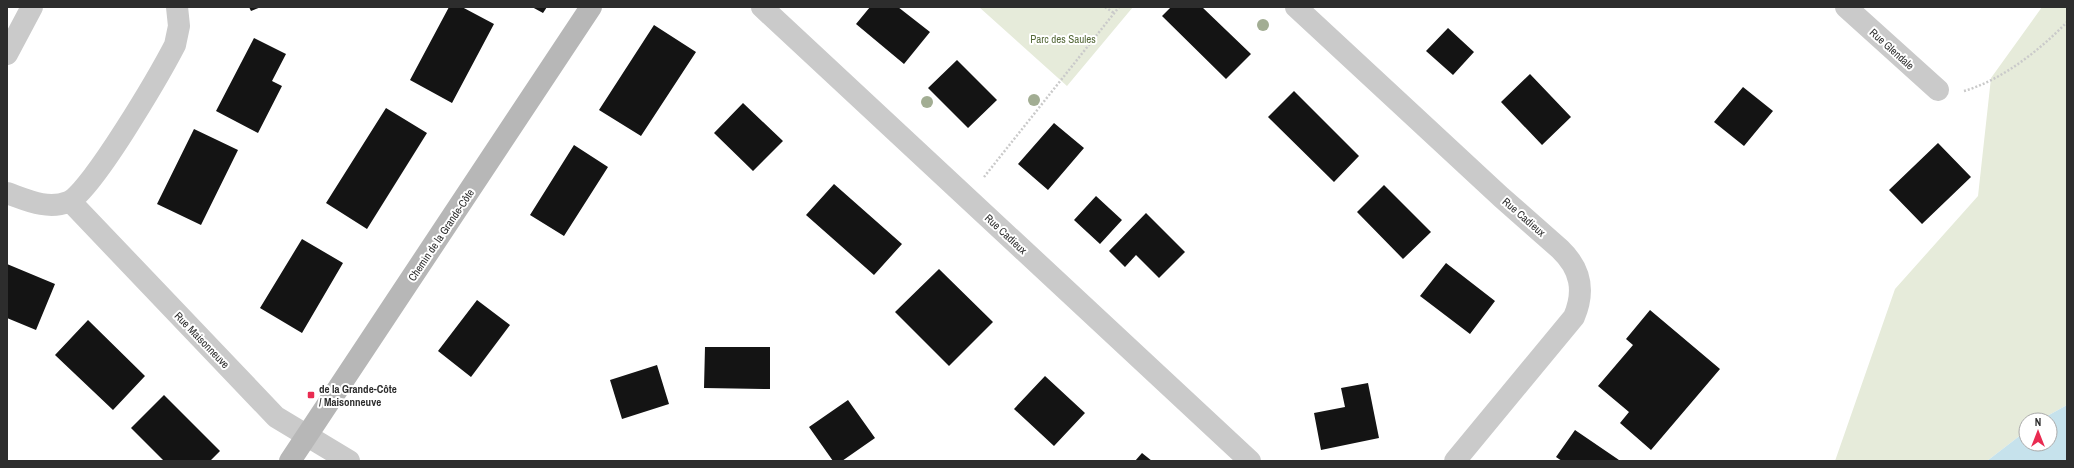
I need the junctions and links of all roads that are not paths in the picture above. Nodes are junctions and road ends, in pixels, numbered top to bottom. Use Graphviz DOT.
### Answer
graph roads {
  1 [pos="32,7"];
  2 [pos="177,7"];
  3 [pos="591,7"];
  4 [pos="762,7"];
  5 [pos="1296,7"];
  6 [pos="1846,7"];
  7 [pos="7,54"];
  8 [pos="1938,90"];
  9 [pos="7,193"];
  10 [pos="70,202"];
  11 [pos="307,436"];
  12 [pos="290,461"];
  13 [pos="349,461"];
  14 [pos="1250,461"];
  15 [pos="1455,461"];
  1 -- 7 [label="street"];
  2 -- 10 [label="street"];
  3 -- 11 [label="main road, Chemin de la Grande-Côte"];
  4 -- 14 [label="street, Rue Cadieux"];
  5 -- 15 [label="street, Rue Cadieux"];
  6 -- 8 [label="street, Rue Glendale"];
  9 -- 10 [label="street"];
  10 -- 11 [label="street, Rue Maisonneuve"];
  11 -- 12 [label="main road, Chemin de la Grande-Côte"];
  11 -- 13 [label="street, Rue Maisonneuve"];
}
